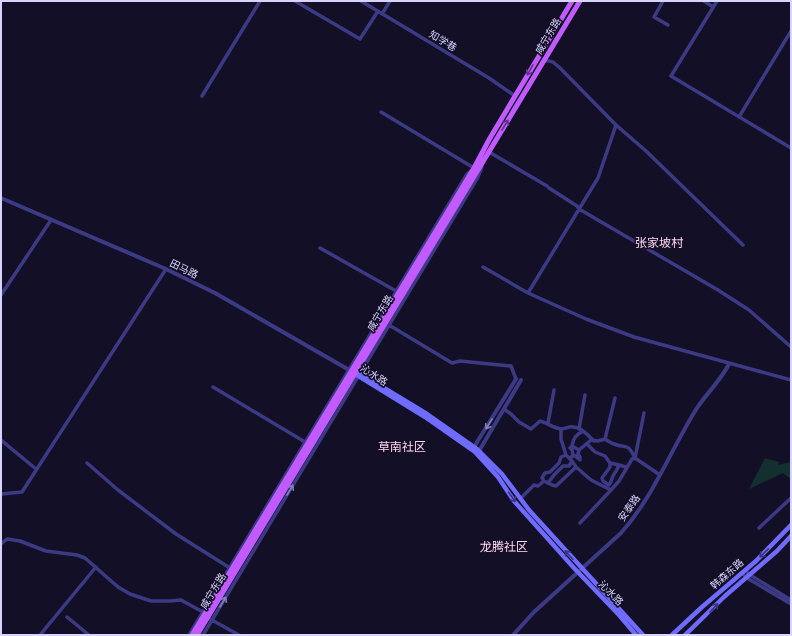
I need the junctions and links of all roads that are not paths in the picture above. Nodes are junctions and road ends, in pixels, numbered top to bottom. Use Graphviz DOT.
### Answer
graph roads {
  1 [pos="260,1"];
  2 [pos="296,1"];
  3 [pos="361,1"];
  4 [pos="390,1"];
  5 [pos="572,1"];
  6 [pos="580,1"];
  7 [pos="663,1"];
  8 [pos="704,1"];
  9 [pos="717,1"];
  10 [pos="713,7"];
  11 [pos="378,11"];
  12 [pos="382,14"];
  13 [pos="668,25"];
  14 [pos="791,31"];
  15 [pos="544,60"];
  16 [pos="202,96"];
  17 [pos="515,96"];
  18 [pos="382,112"];
  19 [pos="739,117"];
  20 [pos="616,125"];
  21 [pos="791,148"];
  22 [pos="489,152"];
  23 [pos="484,159"];
  24 [pos="474,168"];
  25 [pos="1,198"];
  26 [pos="579,209"];
  27 [pos="51,220"];
  28 [pos="743,245"];
  29 [pos="320,248"];
  30 [pos="483,267"];
  31 [pos="166,269"];
  32 [pos="396,291"];
  33 [pos="528,294"];
  34 [pos="1,295"];
  35 [pos="389,325"];
  36 [pos="791,347"];
  37 [pos="729,365"];
  38 [pos="355,373"];
  39 [pos="519,380"];
  40 [pos="791,380"];
  41 [pos="213,387"];
  42 [pos="554,390"];
  43 [pos="585,395"];
  44 [pos="615,398"];
  45 [pos="343,402"];
  46 [pos="499,406"];
  47 [pos="333,409"];
  48 [pos="504,409"];
  49 [pos="644,413"];
  50 [pos="548,423"];
  51 [pos="561,429"];
  52 [pos="581,430"];
  53 [pos="605,439"];
  54 [pos="1,440"];
  55 [pos="594,441"];
  56 [pos="305,442"];
  57 [pos="587,444"];
  58 [pos="572,446"];
  59 [pos="474,447"];
  60 [pos="579,450"];
  61 [pos="479,451"];
  62 [pos="566,456"];
  63 [pos="572,458"];
  64 [pos="635,458"];
  65 [pos="610,463"];
  66 [pos="87,464"];
  67 [pos="561,465"];
  68 [pos="619,465"];
  69 [pos="576,467"];
  70 [pos="626,467"];
  71 [pos="36,469"];
  72 [pos="660,475"];
  73 [pos="546,482"];
  74 [pos="611,490"];
  75 [pos="1,494"];
  76 [pos="521,498"];
  77 [pos="791,498"];
  78 [pos="580,523"];
  79 [pos="791,525"];
  80 [pos="759,528"];
  81 [pos="791,536"];
  82 [pos="1,544"];
  83 [pos="96,567"];
  84 [pos="230,568"];
  85 [pos="579,569"];
  86 [pos="743,571"];
  87 [pos="749,577"];
  88 [pos="791,600"];
  89 [pos="791,604"];
  90 [pos="207,615"];
  91 [pos="67,617"];
  92 [pos="682,625"];
  93 [pos="638,628"];
  94 [pos="40,635"];
  95 [pos="89,635"];
  96 [pos="189,635"];
  97 [pos="192,635"];
  98 [pos="197,635"];
  99 [pos="202,635"];
  100 [pos="239,635"];
  101 [pos="513,635"];
  102 [pos="635,635"];
  103 [pos="643,635"];
  104 [pos="647,635"];
  105 [pos="668,635"];
  106 [pos="672,635"];
  107 [pos="686,635"];
  1 -- 16 [label="street"];
  2 -- 11 [label="street"];
  3 -- 11 [label="street, 知学巷"];
  4 -- 12 [label="street"];
  5 -- 17 [label="main road, 咸宁东路, one-way"];
  6 -- 15 [label="main road, 咸宁东路"];
  7 -- 13 [label="street"];
  8 -- 10 [label="street"];
  9 -- 10 [label="street"];
  10 -- 19 [label="street"];
  11 -- 12 [label="street, 知学巷"];
  12 -- 17 [label="street, 知学巷"];
  14 -- 19 [label="street"];
  15 -- 20 [label="street"];
  22 -- 15 [label="main road, 咸宁东路, one-way"];
  17 -- 24 [label="main road, 咸宁东路"];
  18 -- 24 [label="street"];
  19 -- 21 [label="street"];
  20 -- 26 [label="street"];
  20 -- 28 [label="street"];
  22 -- 23 [label="main road, 咸宁东路"];
  22 -- 26 [label="street"];
  23 -- 35 [label="street"];
  23 -- 38 [label="main road, 咸宁东路"];
  24 -- 32 [label="street"];
  24 -- 38 [label="main road, 咸宁东路"];
  25 -- 27 [label="street, 田马路"];
  26 -- 33 [label="street"];
  26 -- 36 [label="street"];
  27 -- 31 [label="street, 田马路"];
  27 -- 34 [label="street"];
  29 -- 32 [label="street"];
  30 -- 33 [label="street"];
  31 -- 38 [label="street, 田马路"];
  31 -- 71 [label="street"];
  32 -- 38 [label="street"];
  33 -- 37 [label="street"];
  35 -- 38 [label="street"];
  35 -- 39 [label="street"];
  37 -- 40 [label="street"];
  37 -- 72 [label="street, 安泰路"];
  38 -- 45 [label="street"];
  38 -- 47 [label="main road, 咸宁东路"];
  38 -- 56 [label="street"];
  38 -- 59 [label="main road, 沁水路"];
  38 -- 84 [label="main road, 咸宁东路"];
  38 -- 85 [label="main road, 沁水路, one-way"];
  39 -- 46 [label="street"];
  39 -- 48 [label="street"];
  41 -- 56 [label="street"];
  42 -- 50 [label="street"];
  43 -- 52 [label="street"];
  44 -- 53 [label="street"];
  45 -- 47 [label="main road"];
  90 -- 45 [label="street, one-way"];
  46 -- 48 [label="street"];
  46 -- 59 [label="street, one-way"];
  47 -- 90 [label="main road, 咸宁东路"];
  48 -- 50 [label="street"];
  48 -- 61 [label="street"];
  49 -- 64 [label="street"];
  50 -- 51 [label="street"];
  51 -- 52 [label="street"];
  51 -- 62 [label="street"];
  52 -- 55 [label="street"];
  52 -- 58 [label="street"];
  53 -- 55 [label="street"];
  53 -- 64 [label="street"];
  54 -- 71 [label="street"];
  55 -- 57 [label="street"];
  56 -- 84 [label="street"];
  57 -- 60 [label="street"];
  57 -- 65 [label="street"];
  58 -- 60 [label="street"];
  58 -- 63 [label="street"];
  59 -- 61 [label="main road, 沁水路"];
  60 -- 63 [label="street"];
  61 -- 76 [label="main road, 沁水路"];
  62 -- 63 [label="street"];
  62 -- 67 [label="street"];
  63 -- 67 [label="street"];
  63 -- 69 [label="street"];
  64 -- 70 [label="street"];
  64 -- 72 [label="street"];
  65 -- 68 [label="street"];
  65 -- 68 [label="street"];
  66 -- 84 [label="street"];
  67 -- 73 [label="street"];
  67 -- 73 [label="street"];
  68 -- 70 [label="street"];
  69 -- 73 [label="street"];
  69 -- 74 [label="street"];
  70 -- 74 [label="street"];
  71 -- 75 [label="street"];
  72 -- 85 [label="street, 安泰路"];
  73 -- 76 [label="street"];
  74 -- 78 [label="street"];
  85 -- 76 [label="main road, 沁水路, one-way"];
  77 -- 80 [label="street"];
  79 -- 86 [label="main road, 韩森东路, one-way"];
  81 -- 87 [label="main road, 韩森东路"];
  82 -- 83 [label="street"];
  83 -- 90 [label="street"];
  83 -- 94 [label="street"];
  84 -- 90 [label="main road, 咸宁东路"];
  85 -- 93 [label="main road, 沁水路"];
  85 -- 101 [label="street, 安泰路"];
  85 -- 102 [label="main road, 沁水路"];
  86 -- 87 [label="street"];
  86 -- 92 [label="main road, 韩森东路"];
  87 -- 88 [label="street"];
  87 -- 89 [label="street"];
  107 -- 87 [label="main road, 韩森东路, one-way"];
  90 -- 96 [label="street"];
  90 -- 97 [label="main road, 咸宁东路"];
  90 -- 98 [label="main road, 咸宁东路"];
  90 -- 99 [label="street"];
  90 -- 100 [label="street"];
  91 -- 95 [label="street"];
  92 -- 105 [label="main road"];
  92 -- 106 [label="main road, 韩森东路"];
  93 -- 103 [label="main road, 沁水路"];
  93 -- 104 [label="main road"];
}
